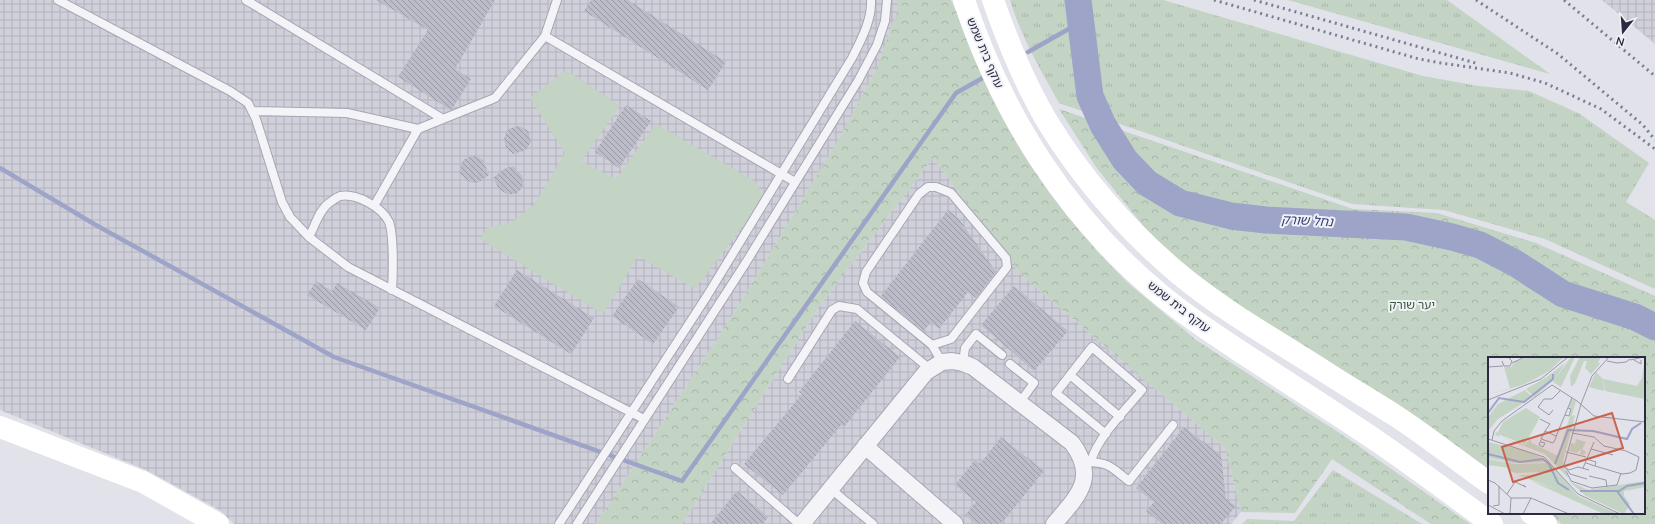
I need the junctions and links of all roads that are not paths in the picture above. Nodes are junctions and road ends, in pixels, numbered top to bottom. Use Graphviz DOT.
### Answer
graph roads {
  1 [pos="58,0"];
  2 [pos="246,0"];
  3 [pos="871,0"];
  4 [pos="887,0"];
  5 [pos="964,0"];
  6 [pos="993,0"];
  7 [pos="556,1"];
  8 [pos="545,36"];
  9 [pos="252,111"];
  10 [pos="443,119"];
  11 [pos="418,129"];
  12 [pos="782,174"];
  13 [pos="794,182"];
  14 [pos="374,206"];
  15 [pos="310,237"];
  16 [pos="392,290"];
  17 [pos="932,344"];
  18 [pos="1002,355"];
  19 [pos="963,363"];
  20 [pos="1010,364"];
  21 [pos="936,366"];
  22 [pos="1070,375"];
  23 [pos="788,379"];
  24 [pos="1020,402"];
  25 [pos="632,412"];
  26 [pos="1120,417"];
  27 [pos="644,419"];
  28 [pos="1172,425"];
  29 [pos="0,427"];
  30 [pos="1106,434"];
  31 [pos="865,446"];
  32 [pos="1087,462"];
  33 [pos="735,468"];
  34 [pos="1488,482"];
  35 [pos="831,489"];
  36 [pos="1532,514"];
  37 [pos="218,524"];
  38 [pos="559,524"];
  39 [pos="577,524"];
  40 [pos="801,524"];
  41 [pos="873,524"];
  42 [pos="955,524"];
  43 [pos="1054,524"];
  44 [pos="1492,524"];
  45 [pos="1546,524"];
  1 -- 9 [label="lane"];
  2 -- 10 [label="lane"];
  3 -- 12 [label="lane"];
  4 -- 13 [label="lane"];
  5 -- 44 [label="main road, עוקף בית שמש"];
  6 -- 34 [label="main road"];
  7 -- 8 [label="lane"];
  8 -- 10 [label="lane"];
  8 -- 12 [label="lane"];
  9 -- 11 [label="lane"];
  9 -- 15 [label="lane"];
  10 -- 11 [label="lane"];
  11 -- 14 [label="lane"];
  12 -- 13 [label="lane"];
  12 -- 25 [label="lane"];
  13 -- 27 [label="lane"];
  14 -- 15 [label="lane"];
  14 -- 16 [label="lane"];
  15 -- 16 [label="lane"];
  16 -- 25 [label="lane"];
  17 -- 17 [label="lane"];
  17 -- 21 [label="lane"];
  18 -- 19 [label="lane"];
  19 -- 21 [label="street"];
  19 -- 24 [label="street"];
  20 -- 24 [label="lane"];
  21 -- 23 [label="lane"];
  21 -- 31 [label="street"];
  22 -- 26 [label="lane"];
  22 -- 26 [label="lane"];
  22 -- 30 [label="lane"];
  24 -- 32 [label="street"];
  25 -- 27 [label="lane"];
  25 -- 38 [label="lane"];
  26 -- 30 [label="lane"];
  27 -- 39 [label="lane"];
  28 -- 32 [label="lane"];
  29 -- 37 [label="main road"];
  30 -- 32 [label="lane"];
  31 -- 35 [label="street"];
  31 -- 42 [label="street"];
  32 -- 43 [label="street"];
  33 -- 40 [label="lane"];
  35 -- 40 [label="street"];
  35 -- 41 [label="lane"];
  36 -- 45 [label="main road"];
}
